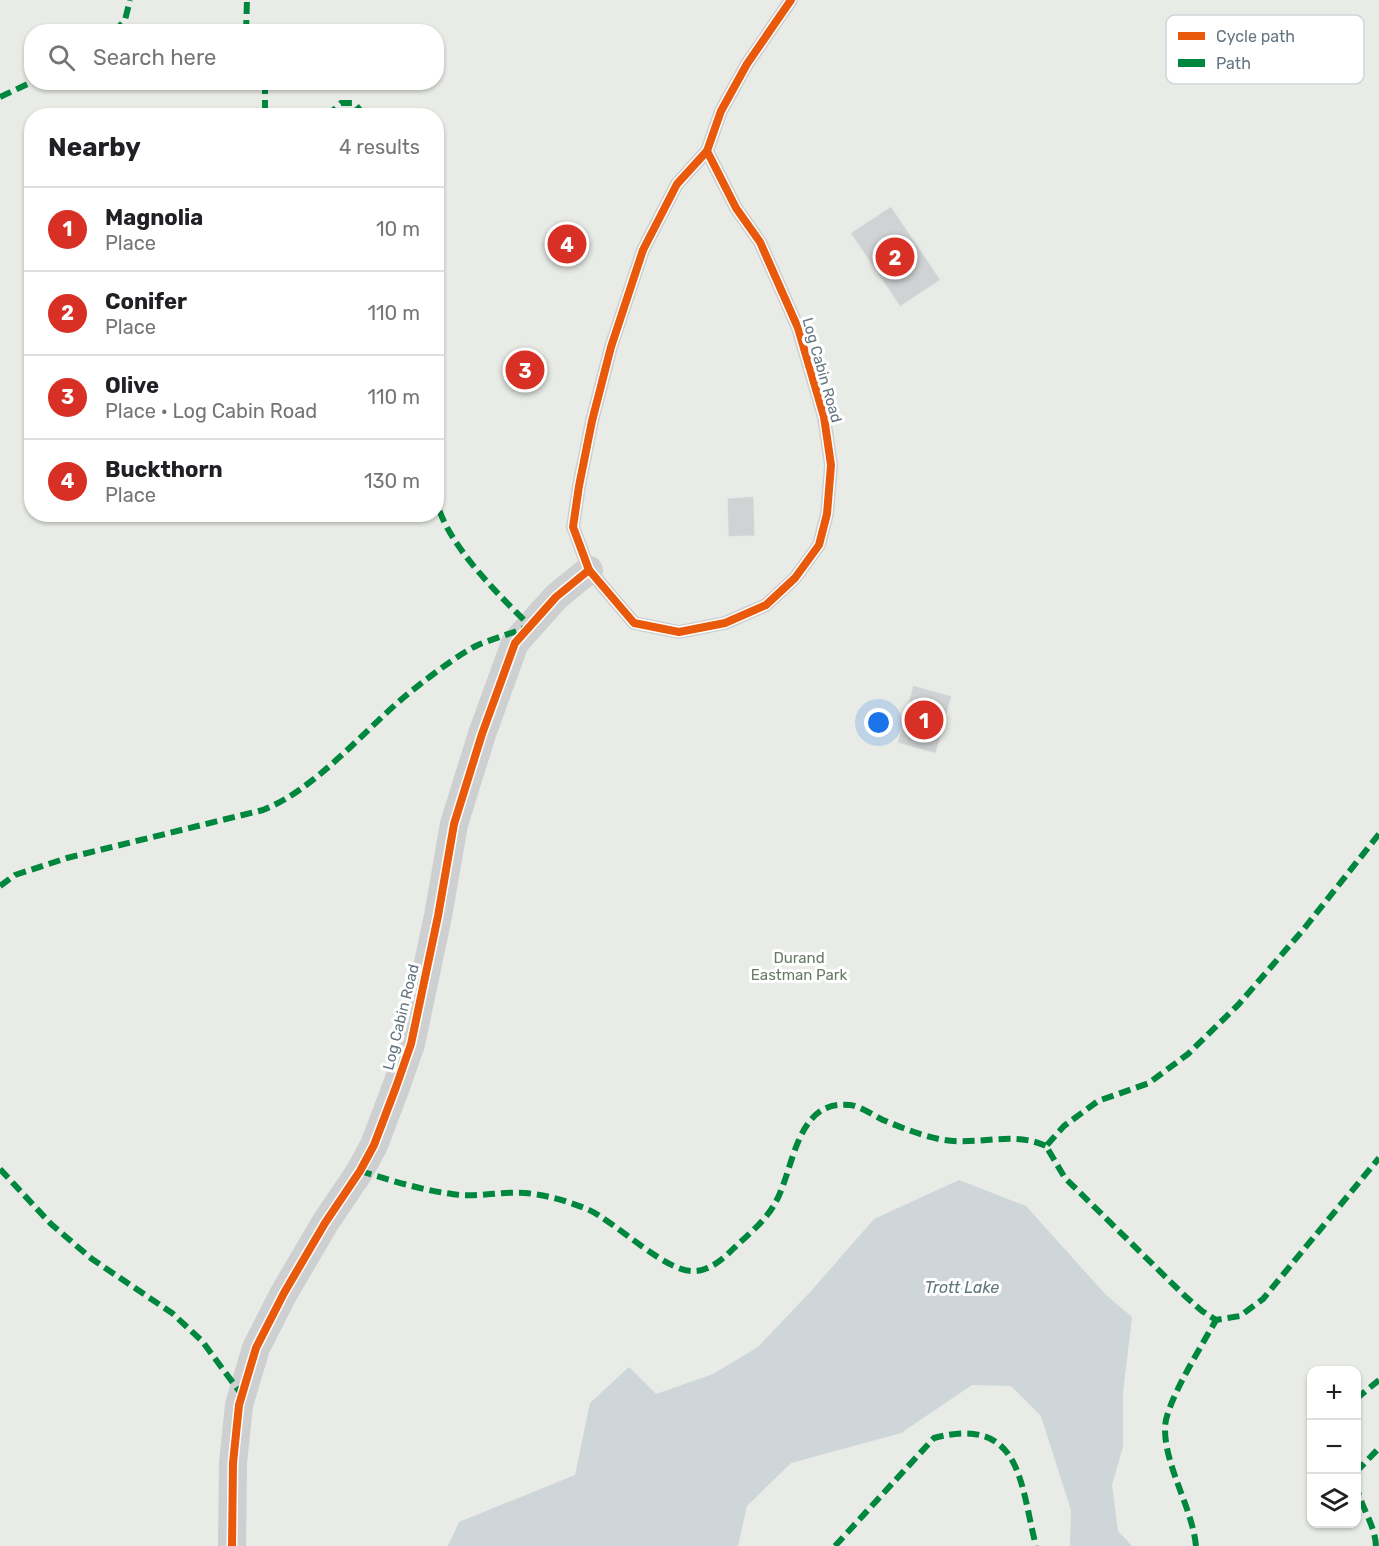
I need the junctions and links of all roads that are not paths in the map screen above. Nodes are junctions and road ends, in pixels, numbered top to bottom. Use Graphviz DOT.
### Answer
graph roads {
  1 [pos="791,0"];
  2 [pos="707,151"];
  3 [pos="589,570"];
  4 [pos="232,1546"];
  1 -- 2 [label="lane, Log Cabin Road"];
  2 -- 3 [label="lane, Log Cabin Road"];
  2 -- 3 [label="lane, Log Cabin Road"];
  3 -- 4 [label="street, Log Cabin Road"];
}
